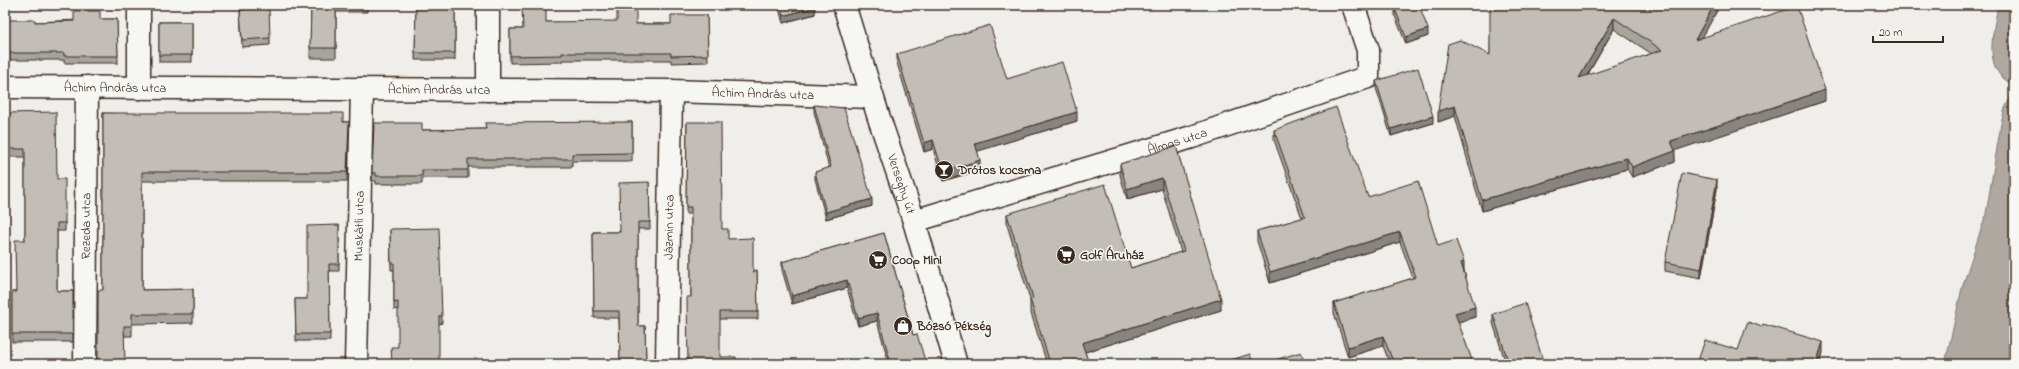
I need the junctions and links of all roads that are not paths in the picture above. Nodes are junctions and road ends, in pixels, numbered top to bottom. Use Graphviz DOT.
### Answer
graph roads {
  1 [pos="139,5"];
  2 [pos="488,5"];
  3 [pos="844,5"];
  4 [pos="1353,5"];
  5 [pos="5,87"];
  6 [pos="87,87"];
  7 [pos="139,88"];
  8 [pos="362,89"];
  9 [pos="488,90"];
  10 [pos="671,91"];
  11 [pos="872,97"];
  12 [pos="914,221"];
  13 [pos="85,364"];
  14 [pos="356,364"];
  15 [pos="667,364"];
  16 [pos="956,364"];
  1 -- 7 [label="street"];
  2 -- 9 [label="street"];
  3 -- 11 [label="street, Verseghy út"];
  4 -- 12 [label="street, Álmos utca"];
  5 -- 6 [label="street, Áchim András utca"];
  6 -- 7 [label="street, Áchim András utca"];
  6 -- 13 [label="street, Rezeda utca"];
  7 -- 8 [label="street, Áchim András utca"];
  8 -- 9 [label="street, Áchim András utca"];
  8 -- 14 [label="street, Muskátli utca"];
  9 -- 10 [label="street, Áchim András utca"];
  10 -- 11 [label="street, Áchim András utca"];
  10 -- 15 [label="street, Jázmin utca"];
  11 -- 12 [label="street, Verseghy út"];
  12 -- 16 [label="street, Verseghy út"];
}
